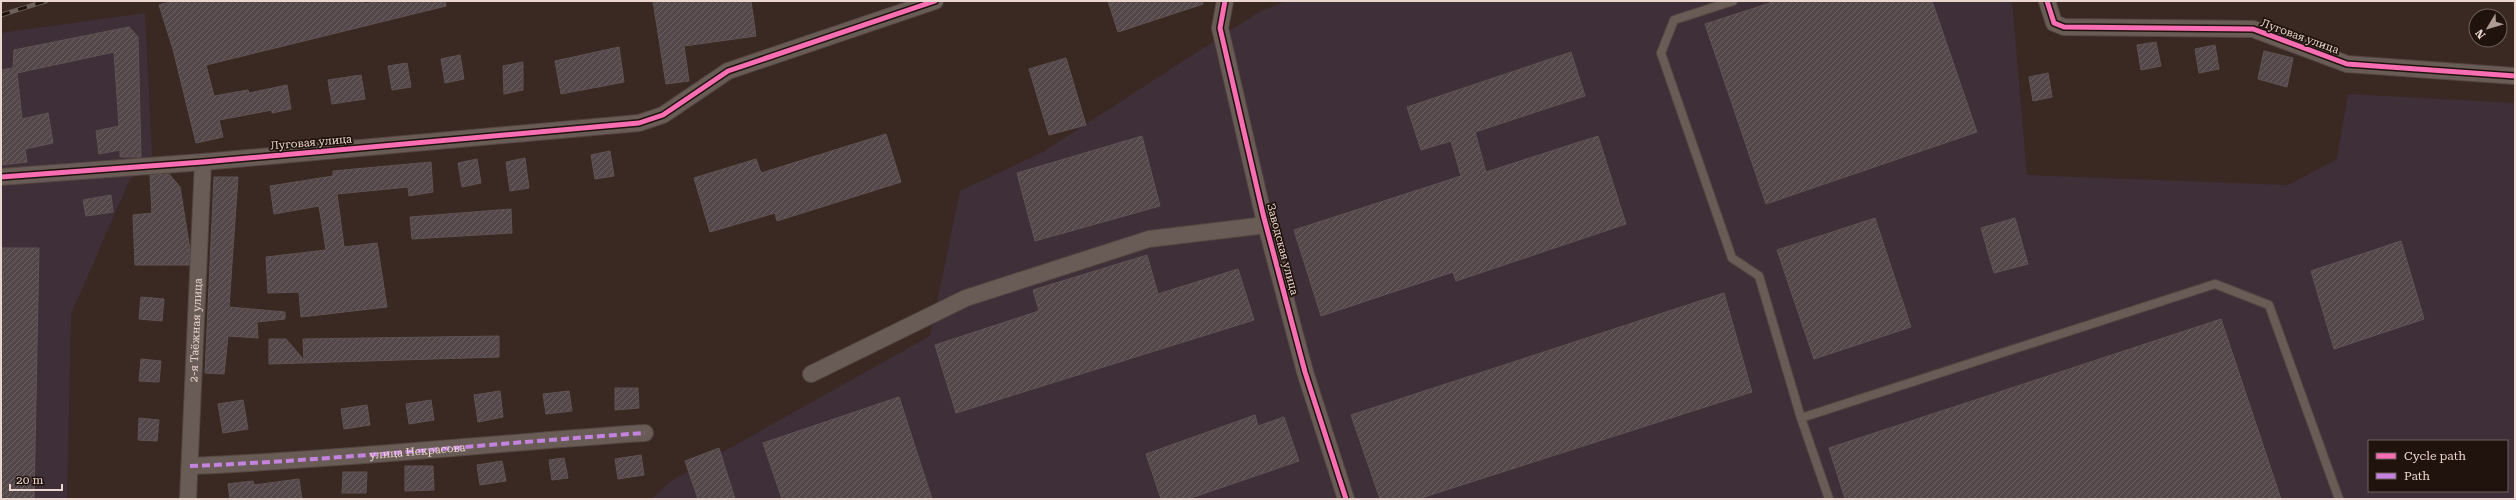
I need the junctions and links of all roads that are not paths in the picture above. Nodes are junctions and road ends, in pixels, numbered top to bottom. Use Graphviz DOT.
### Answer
graph roads {
  1 [pos="934,1"];
  2 [pos="1225,1"];
  3 [pos="1734,1"];
  4 [pos="2047,1"];
  5 [pos="2515,76"];
  6 [pos="203,162"];
  7 [pos="1,177"];
  8 [pos="1266,225"];
  9 [pos="810,374"];
  10 [pos="1801,418"];
  11 [pos="645,433"];
  12 [pos="190,466"];
  13 [pos="188,499"];
  14 [pos="1346,499"];
  15 [pos="1829,499"];
  16 [pos="2339,499"];
  1 -- 6 [label="street, Луговая улица"];
  2 -- 8 [label="street, Заводская улица"];
  3 -- 10 [label="lane"];
  4 -- 5 [label="street, Луговая улица"];
  6 -- 7 [label="street, Луговая улица"];
  6 -- 12 [label="street, 2-я Таёжная улица"];
  8 -- 9 [label="street"];
  8 -- 14 [label="street, Заводская улица"];
  10 -- 15 [label="lane"];
  10 -- 16 [label="lane"];
  11 -- 12 [label="street, улица Некрасова"];
  12 -- 13 [label="street, 2-я Таёжная улица"];
}
